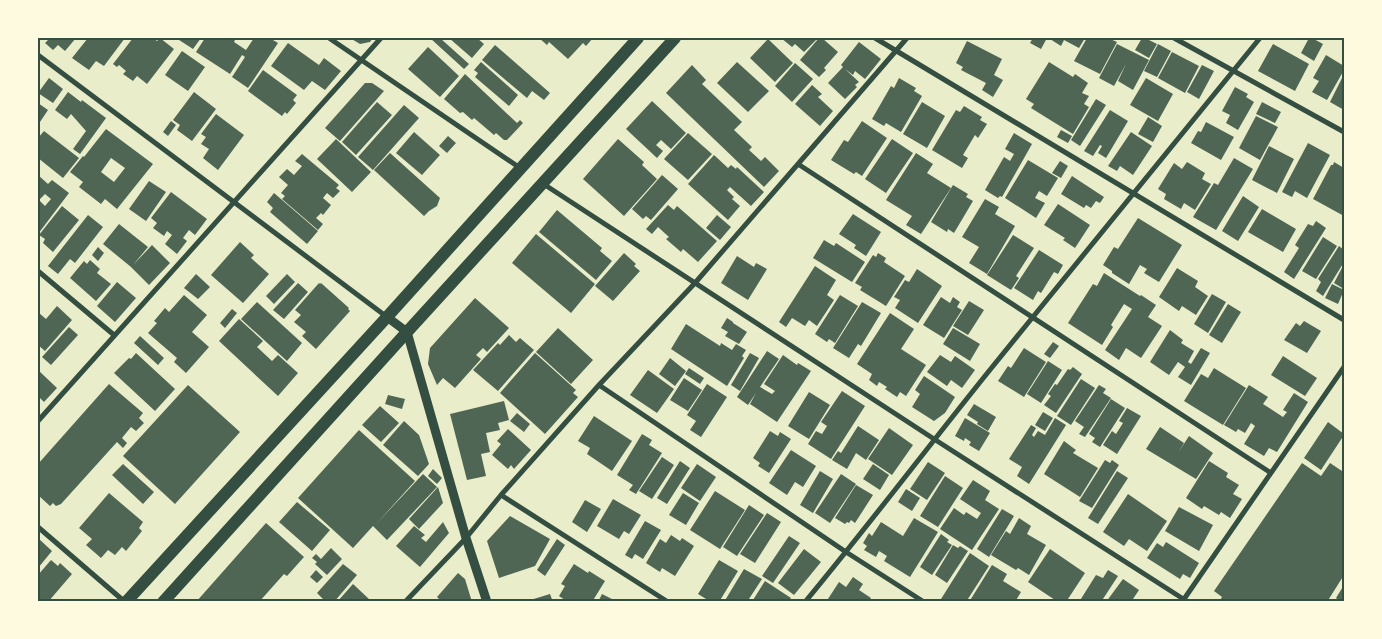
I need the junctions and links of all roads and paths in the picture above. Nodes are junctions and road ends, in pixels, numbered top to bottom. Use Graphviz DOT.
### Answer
graph roads {
  1 [pos="329,38"];
  2 [pos="381,38"];
  3 [pos="638,38"];
  4 [pos="675,38"];
  5 [pos="875,38"];
  6 [pos="907,38"];
  7 [pos="1174,38"];
  8 [pos="1260,38"];
  9 [pos="896,50"];
  10 [pos="38,54"];
  11 [pos="361,59"];
  12 [pos="1233,71"];
  13 [pos="1344,132"];
  14 [pos="798,164"];
  15 [pos="520,169"];
  16 [pos="542,183"];
  17 [pos="1133,194"];
  18 [pos="233,202"];
  19 [pos="38,271"];
  20 [pos="695,283"];
  21 [pos="387,317"];
  22 [pos="1032,318"];
  23 [pos="1344,320"];
  24 [pos="407,332"];
  25 [pos="114,335"];
  26 [pos="1344,367"];
  27 [pos="599,385"];
  28 [pos="38,421"];
  29 [pos="934,440"];
  30 [pos="1271,473"];
  31 [pos="501,495"];
  32 [pos="38,527"];
  33 [pos="466,538"];
  34 [pos="846,552"];
  35 [pos="1184,601"];
  36 [pos="126,602"];
  37 [pos="164,602"];
  38 [pos="405,602"];
  39 [pos="487,602"];
  40 [pos="668,602"];
  41 [pos="805,602"];
  42 [pos="924,602"];
  1 -- 11 [label="street"];
  2 -- 11 [label="street"];
  3 -- 15 [label="main road"];
  4 -- 16 [label="main road"];
  5 -- 9 [label="street"];
  6 -- 9 [label="street"];
  7 -- 12 [label="street"];
  8 -- 12 [label="street"];
  9 -- 14 [label="street"];
  9 -- 17 [label="street"];
  10 -- 18 [label="street"];
  11 -- 15 [label="street"];
  11 -- 18 [label="street"];
  12 -- 13 [label="street"];
  12 -- 17 [label="street"];
  14 -- 20 [label="street"];
  14 -- 22 [label="street"];
  15 -- 21 [label="main road"];
  16 -- 20 [label="street"];
  16 -- 24 [label="main road"];
  17 -- 22 [label="street"];
  17 -- 23 [label="street"];
  18 -- 21 [label="street"];
  18 -- 25 [label="street"];
  19 -- 25 [label="street"];
  20 -- 27 [label="street"];
  20 -- 29 [label="street"];
  21 -- 24 [label="street"];
  21 -- 36 [label="main road"];
  22 -- 29 [label="street"];
  22 -- 30 [label="street"];
  24 -- 33 [label="street"];
  24 -- 37 [label="main road"];
  25 -- 28 [label="street"];
  26 -- 30 [label="street"];
  27 -- 31 [label="street"];
  27 -- 34 [label="street"];
  29 -- 34 [label="street"];
  29 -- 35 [label="street"];
  30 -- 35 [label="street"];
  31 -- 33 [label="street"];
  31 -- 40 [label="street"];
  32 -- 36 [label="street"];
  33 -- 38 [label="street"];
  33 -- 39 [label="street"];
  34 -- 41 [label="street"];
  34 -- 42 [label="street"];
}
